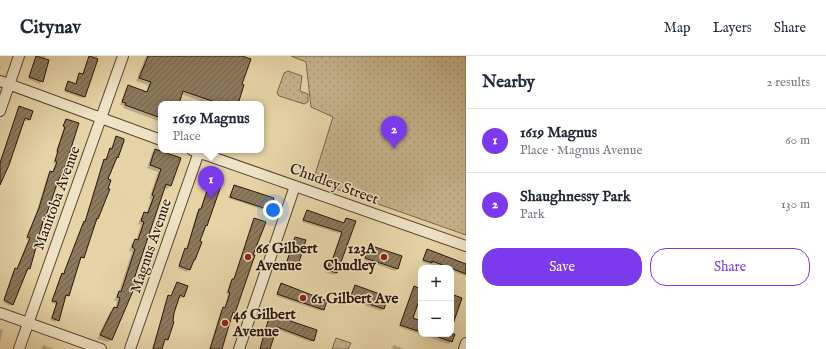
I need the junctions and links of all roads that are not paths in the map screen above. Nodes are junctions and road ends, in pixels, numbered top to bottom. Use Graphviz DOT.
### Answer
graph roads {
  1 [pos="19,56"];
  2 [pos="123,56"];
  3 [pos="5,83"];
  4 [pos="0,111"];
  5 [pos="101,118"];
  6 [pos="158,139"];
  7 [pos="194,153"];
  8 [pos="201,153"];
  9 [pos="295,186"];
  10 [pos="466,246"];
  11 [pos="0,313"];
  12 [pos="28,323"];
  13 [pos="466,343"];
  14 [pos="19,349"];
  15 [pos="101,349"];
  16 [pos="130,349"];
  17 [pos="239,349"];
  18 [pos="464,349"];
  1 -- 3 [label="street"];
  2 -- 5 [label="street, Manitoba Avenue"];
  3 -- 4 [label="street"];
  3 -- 5 [label="street"];
  5 -- 6 [label="street"];
  5 -- 12 [label="street, Manitoba Avenue"];
  7 -- 16 [label="street, Magnus Avenue"];
  8 -- 9 [label="street, Chudley Street"];
  9 -- 10 [label="street, Chudley Street"];
  9 -- 17 [label="street"];
  11 -- 12 [label="street"];
  12 -- 14 [label="street, Manitoba Avenue"];
  12 -- 15 [label="street"];
  13 -- 18 [label="street"];
}
